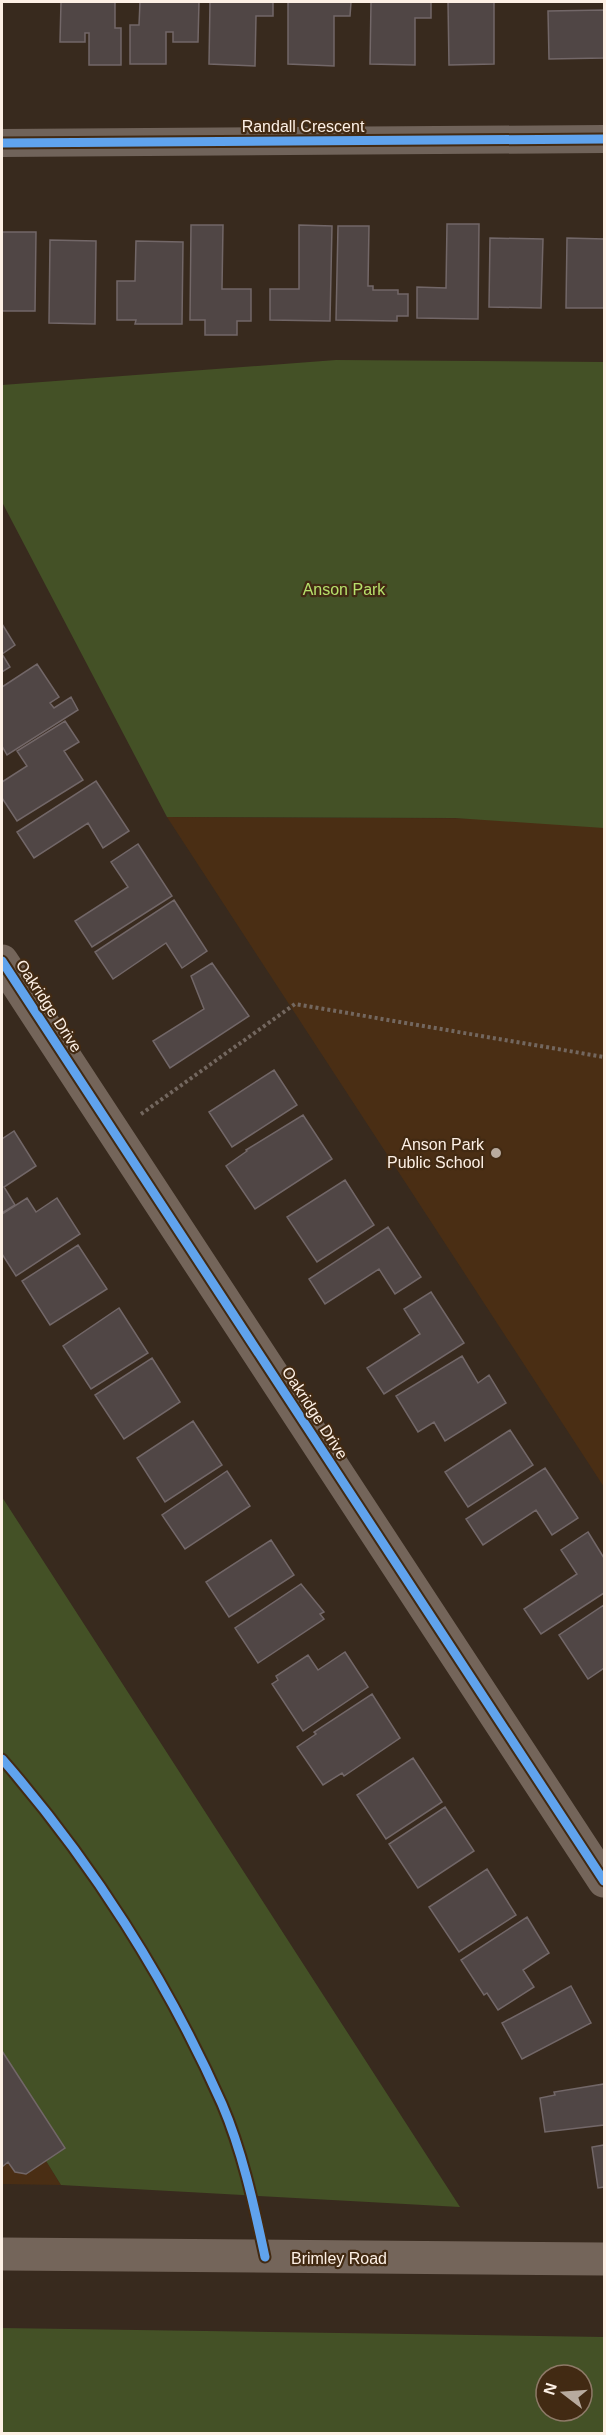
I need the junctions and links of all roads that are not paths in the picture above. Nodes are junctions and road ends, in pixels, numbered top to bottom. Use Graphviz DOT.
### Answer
graph roads {
  1 [pos="604,139"];
  2 [pos="2,143"];
  3 [pos="2,961"];
  4 [pos="604,1881"];
  5 [pos="2,2254"];
  6 [pos="604,2259"];
  1 -- 2 [label="street, Randall Crescent"];
  3 -- 4 [label="street, Oakridge Drive"];
  5 -- 6 [label="street, Brimley Road"];
}
